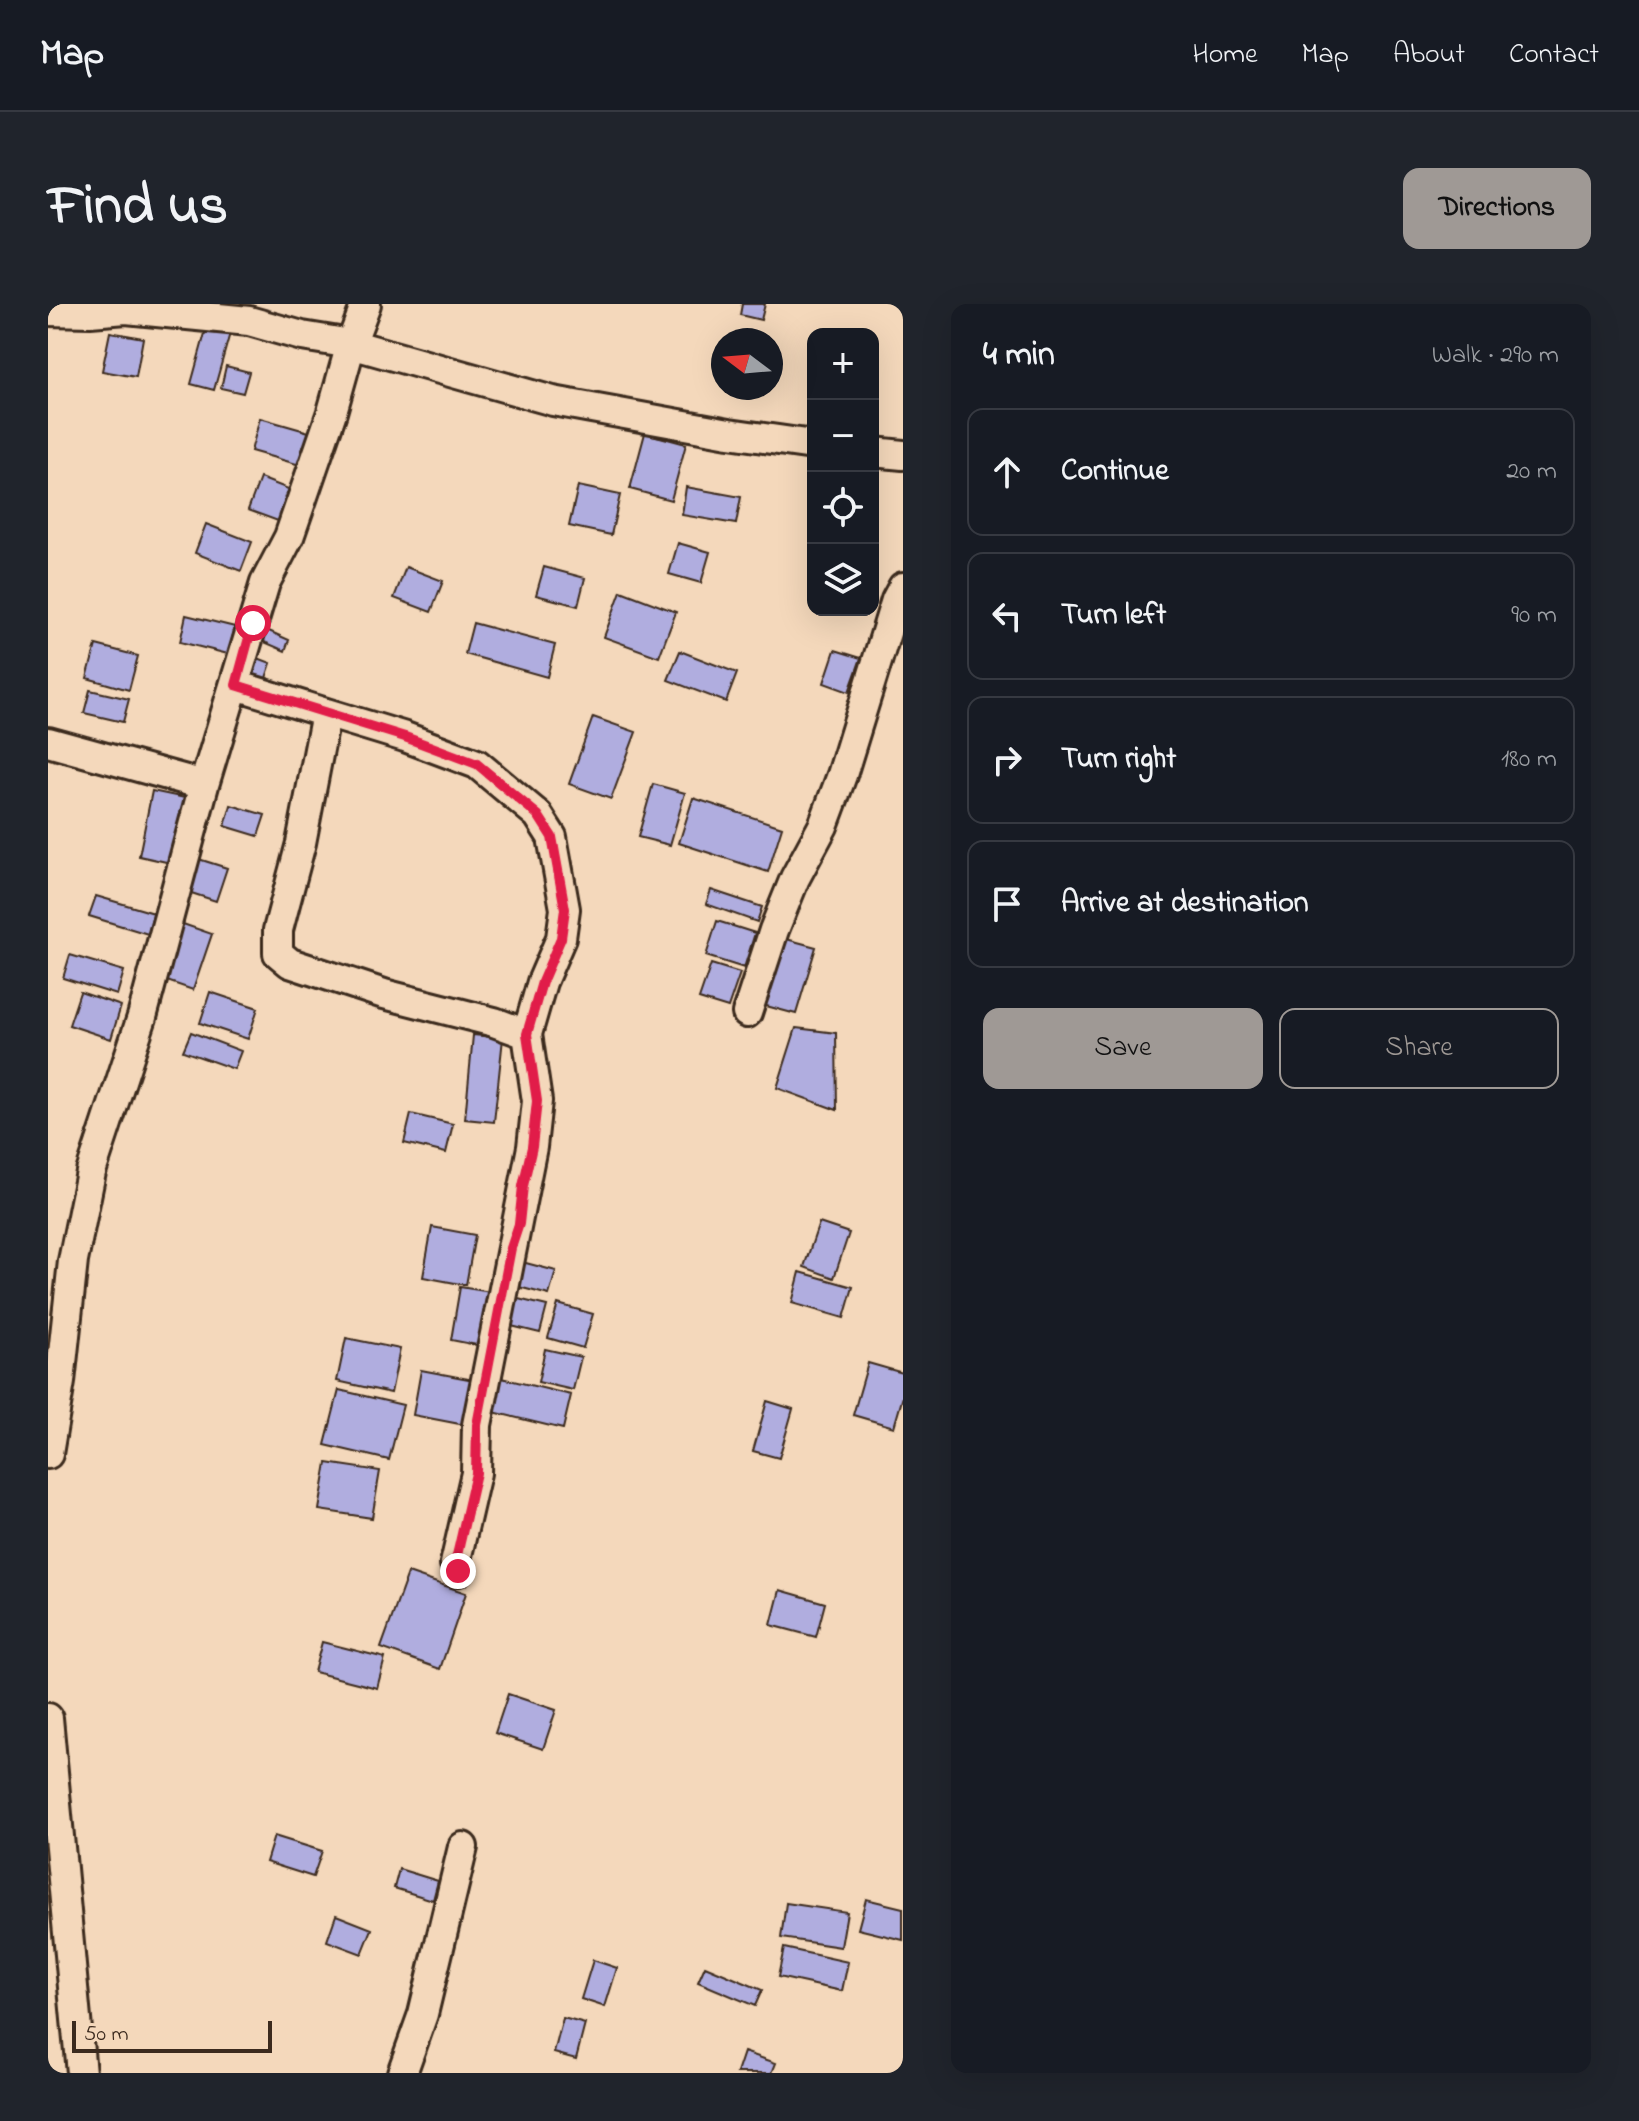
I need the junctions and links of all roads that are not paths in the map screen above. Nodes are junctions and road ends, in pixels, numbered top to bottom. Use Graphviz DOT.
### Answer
graph roads {
  1 [pos="366,304"];
  2 [pos="48,311"];
  3 [pos="351,344"];
  4 [pos="807,444"];
  5 [pos="879,453"];
  6 [pos="903,455"];
  7 [pos="903,587"];
  8 [pos="236,685"];
  9 [pos="326,713"];
  10 [pos="48,742"];
  11 [pos="204,785"];
  12 [pos="747,1013"];
  13 [pos="527,1034"];
  14 [pos="48,1454"];
  15 [pos="458,1571"];
  16 [pos="48,1718"];
  17 [pos="463,1847"];
  18 [pos="81,2073"];
  19 [pos="402,2073"];
  1 -- 3 [label="street"];
  2 -- 3 [label="street"];
  3 -- 4 [label="street"];
  3 -- 8 [label="street"];
  5 -- 6 [label="street"];
  7 -- 12 [label="street"];
  8 -- 9 [label="street"];
  8 -- 11 [label="street"];
  9 -- 13 [label="street"];
  9 -- 13 [label="street"];
  10 -- 11 [label="street"];
  11 -- 14 [label="street"];
  13 -- 15 [label="street"];
  16 -- 18 [label="street"];
  17 -- 19 [label="street"];
}
